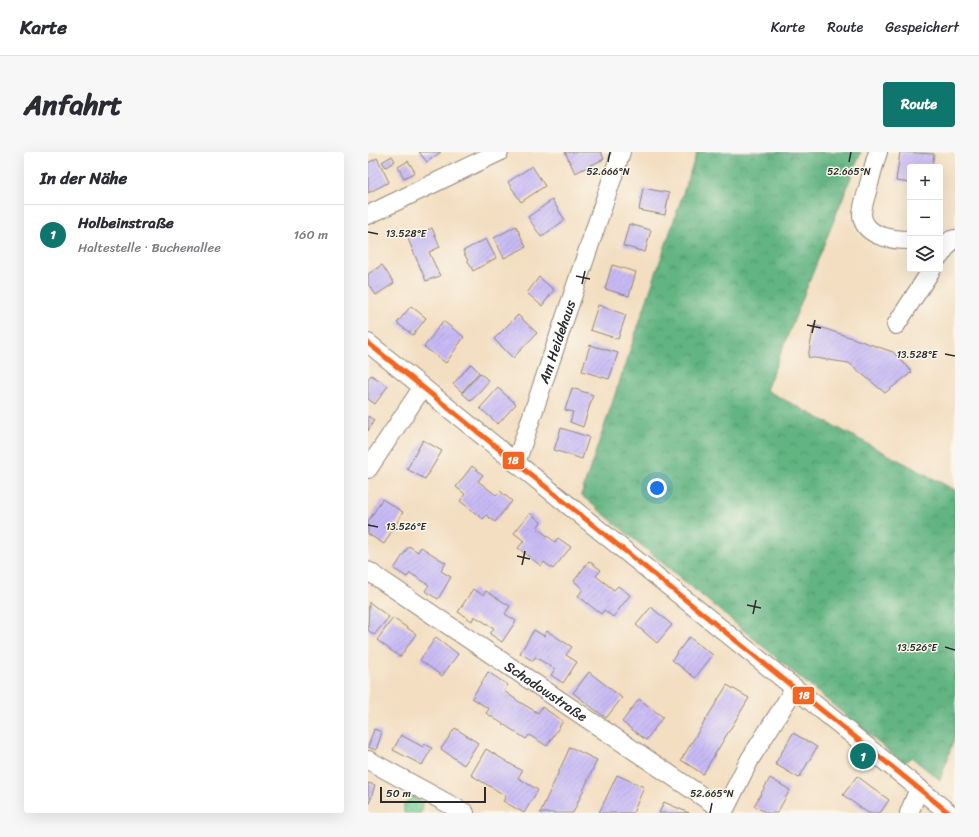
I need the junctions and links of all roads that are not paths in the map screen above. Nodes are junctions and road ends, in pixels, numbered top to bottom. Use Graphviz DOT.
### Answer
graph roads {
  1 [pos="500,152"];
  2 [pos="621,152"];
  3 [pos="878,152"];
  4 [pos="368,214"];
  5 [pos="949,239"];
  6 [pos="907,240"];
  7 [pos="943,250"];
  8 [pos="930,272"];
  9 [pos="896,325"];
  10 [pos="368,343"];
  11 [pos="422,388"];
  12 [pos="516,463"];
  13 [pos="368,469"];
  14 [pos="368,571"];
  15 [pos="795,688"];
  16 [pos="368,760"];
  17 [pos="919,788"];
  18 [pos="723,812"];
  19 [pos="465,813"];
  20 [pos="909,813"];
  21 [pos="949,813"];
  1 -- 4 [label="street"];
  2 -- 12 [label="street, Am Heidehaus"];
  3 -- 6 [label="street"];
  5 -- 7 [label="street"];
  8 -- 9 [label="street"];
  10 -- 11 [label="street"];
  11 -- 12 [label="street"];
  11 -- 13 [label="street"];
  12 -- 15 [label="street"];
  14 -- 18 [label="street, Schadowstraße"];
  15 -- 17 [label="street"];
  15 -- 18 [label="street"];
  16 -- 19 [label="street"];
  17 -- 20 [label="street"];
  17 -- 21 [label="street"];
}
